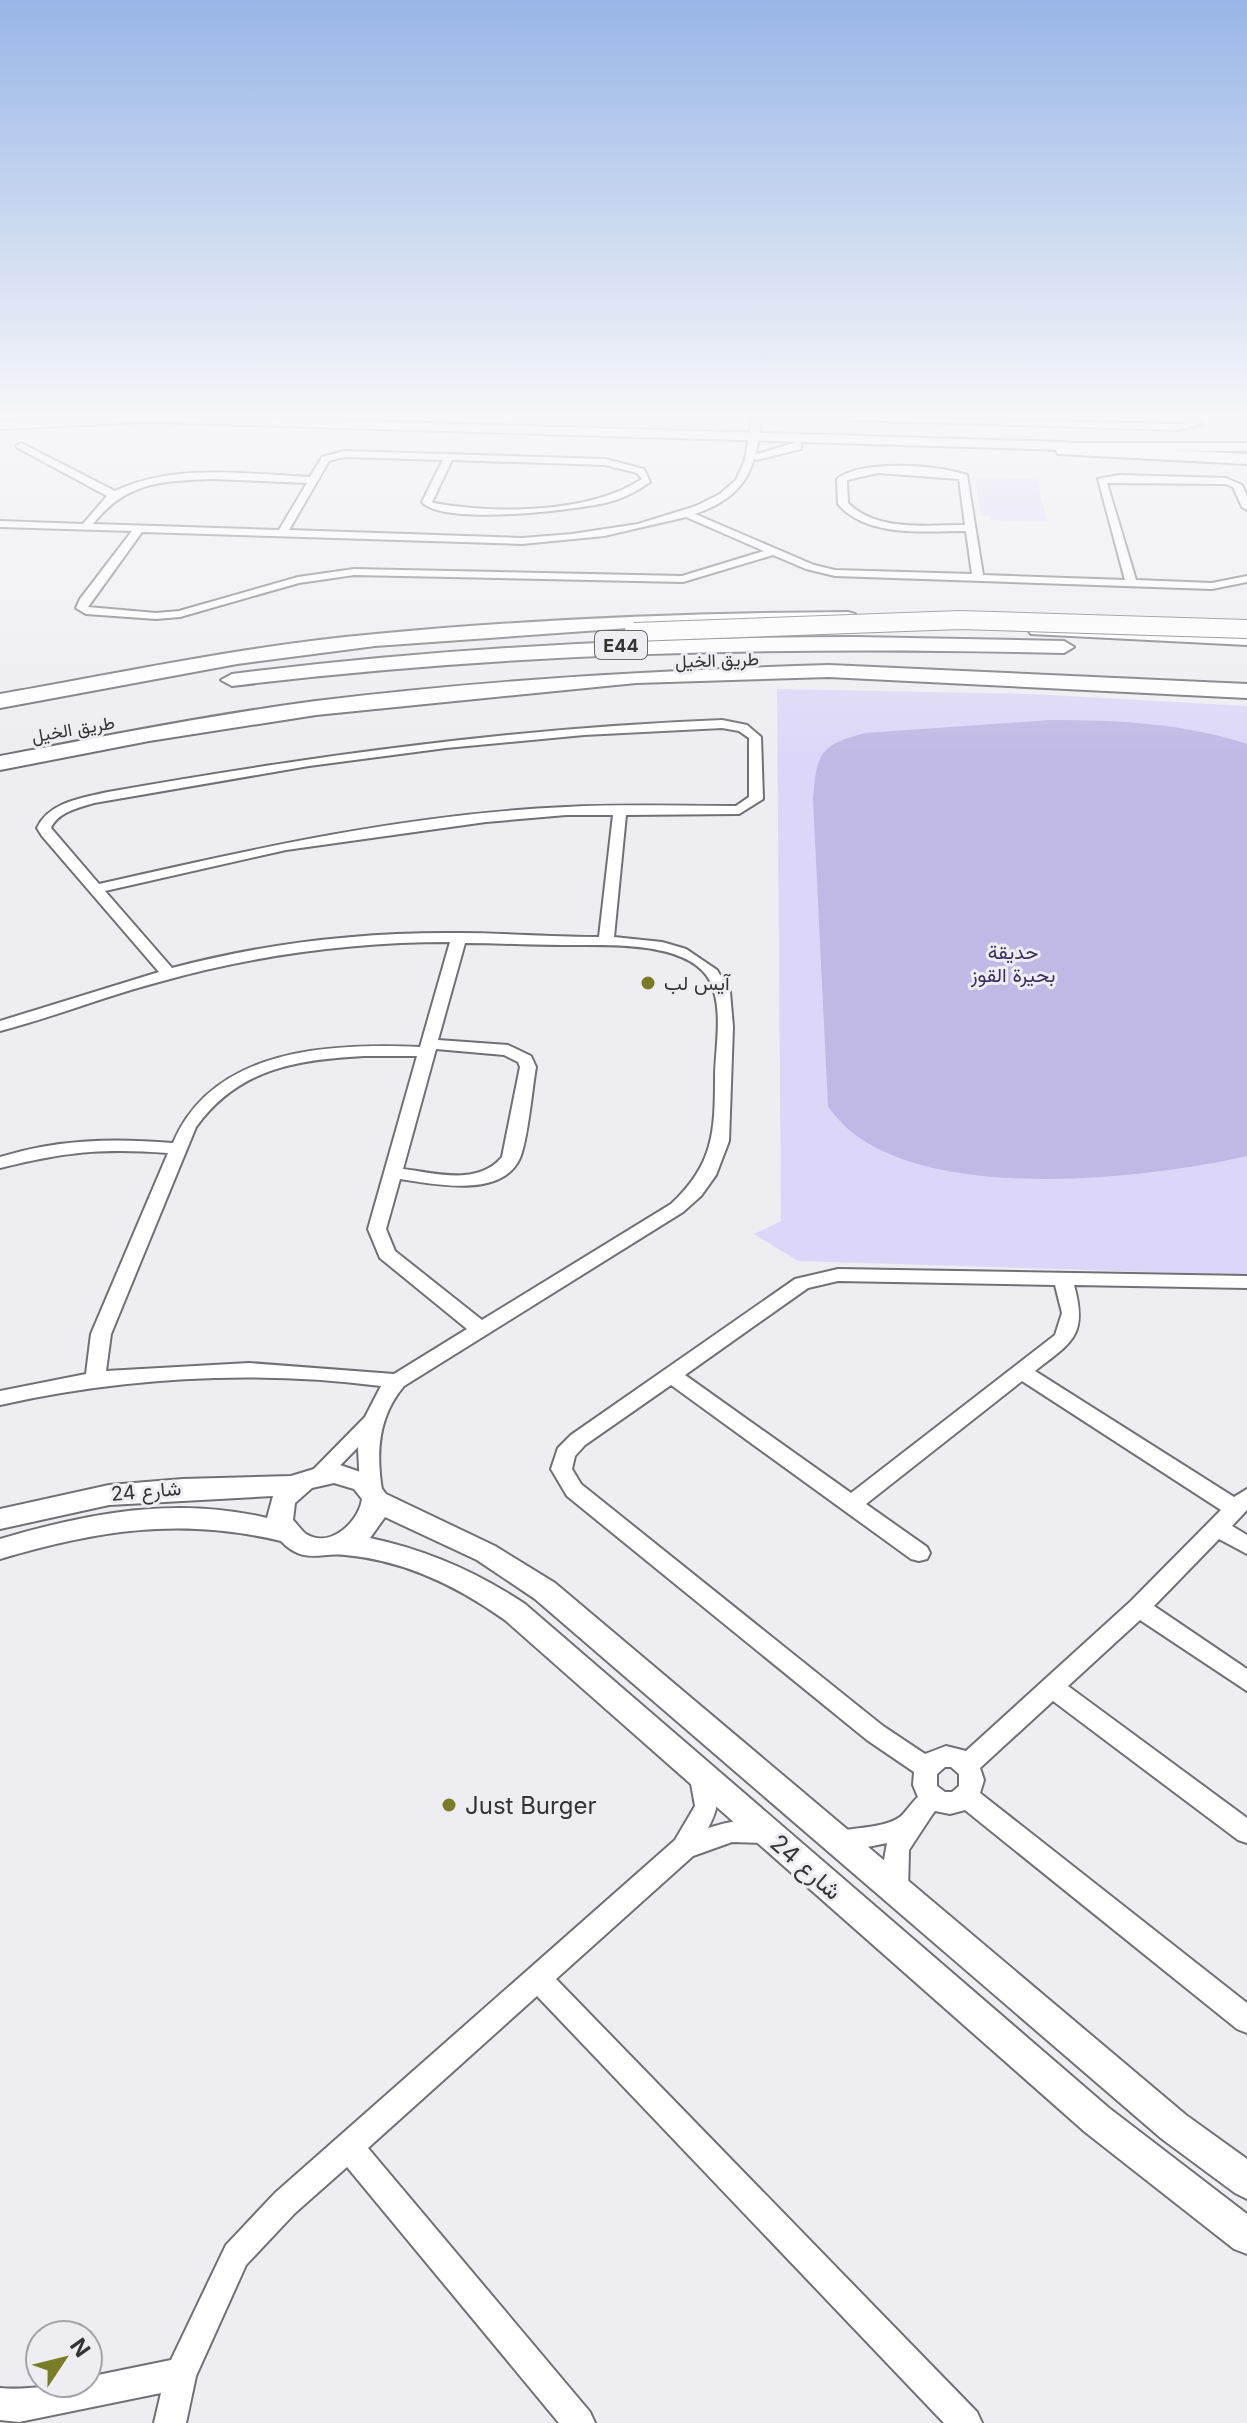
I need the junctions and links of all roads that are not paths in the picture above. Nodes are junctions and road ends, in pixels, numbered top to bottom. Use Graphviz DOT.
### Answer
graph roads {
  1 [pos="138,530"];
  2 [pos="189,530"];
  3 [pos="284,530"];
  4 [pos="625,530"];
  5 [pos="725,530"];
  6 [pos="970,530"];
  7 [pos="1116,530"];
  8 [pos="282,534"];
  9 [pos="774,551"];
  10 [pos="978,579"];
  11 [pos="1244,581"];
  12 [pos="1132,584"];
  13 [pos="671,619"];
  14 [pos="1247,634"];
  15 [pos="1063,647"];
  16 [pos="1247,653"];
  17 [pos="1247,672"];
  18 [pos="899,674"];
  19 [pos="1247,683"];
  20 [pos="98,692"];
  21 [pos="1247,694"];
  22 [pos="0,699"];
  23 [pos="0,719"];
  24 [pos="64,731"];
  25 [pos="0,742"];
  26 [pos="0,749"];
  27 [pos="0,763"];
  28 [pos="620,811"];
  29 [pos="94,889"];
  30 [pos="459,937"];
  31 [pos="606,942"];
  32 [pos="168,973"];
  33 [pos="0,1026"];
  34 [pos="428,1048"];
  35 [pos="180,1149"];
  36 [pos="0,1163"];
  37 [pos="392,1173"];
  38 [pos="1063,1278"];
  39 [pos="1247,1282"];
  40 [pos="479,1328"];
  41 [pos="1022,1372"];
  42 [pos="672,1375"];
  43 [pos="95,1380"];
  44 [pos="397,1381"];
  45 [pos="0,1398"];
  46 [pos="373,1420"];
  47 [pos="306,1481"];
  48 [pos="373,1495"];
  49 [pos="1242,1503"];
  50 [pos="851,1504"];
  51 [pos="0,1519"];
  52 [pos="1218,1528"];
  53 [pos="285,1532"];
  54 [pos="342,1544"];
  55 [pos="1247,1546"];
  56 [pos="0,1549"];
  57 [pos="919,1553"];
  58 [pos="1139,1607"];
  59 [pos="1247,1681"];
  60 [pos="1052,1687"];
  61 [pos="966,1766"];
  62 [pos="925,1767"];
  63 [pos="702,1778"];
  64 [pos="934,1796"];
  65 [pos="967,1797"];
  66 [pos="905,1826"];
  67 [pos="766,1832"];
  68 [pos="1247,1832"];
  69 [pos="836,1842"];
  70 [pos="684,1848"];
  71 [pos="895,1891"];
  72 [pos="537,1978"];
  73 [pos="1247,2020"];
  74 [pos="349,2147"];
  75 [pos="1247,2181"];
  76 [pos="1247,2236"];
  77 [pos="181,2374"];
  78 [pos="0,2404"];
  79 [pos="170,2423"];
  80 [pos="579,2423"];
  81 [pos="966,2423"];
  1 -- 9 [label="street"];
  2 -- 8 [label="street"];
  3 -- 8 [label="street"];
  4 -- 8 [label="street"];
  5 -- 9 [label="street"];
  6 -- 10 [label="street"];
  7 -- 12 [label="street"];
  9 -- 10 [label="street"];
  10 -- 12 [label="street"];
  11 -- 12 [label="street"];
  13 -- 14 [label="highway"];
  13 -- 15 [label="highway"];
  13 -- 20 [label="highway"];
  14 -- 20 [label="highway, bridge"];
  15 -- 16 [label="highway, طريق الخيل / E44"];
  15 -- 20 [label="highway, طريق الخيل / E44"];
  17 -- 24 [label="highway, طريق الخيل / E44"];
  18 -- 19 [label="highway"];
  18 -- 21 [label="highway"];
  18 -- 27 [label="highway"];
  20 -- 22 [label="highway"];
  20 -- 23 [label="highway, طريق الخيل / E44"];
  24 -- 25 [label="highway, طريق الخيل / E44"];
  24 -- 26 [label="highway"];
  28 -- 29 [label="street"];
  28 -- 29 [label="street"];
  28 -- 31 [label="street"];
  29 -- 32 [label="street"];
  30 -- 31 [label="street"];
  30 -- 32 [label="street"];
  30 -- 34 [label="street"];
  31 -- 40 [label="street"];
  32 -- 33 [label="street"];
  34 -- 35 [label="street"];
  34 -- 37 [label="street"];
  34 -- 37 [label="street"];
  35 -- 36 [label="street"];
  35 -- 43 [label="street"];
  37 -- 40 [label="street"];
  38 -- 39 [label="street"];
  38 -- 41 [label="street"];
  38 -- 42 [label="street"];
  40 -- 44 [label="street"];
  41 -- 49 [label="street"];
  41 -- 50 [label="street"];
  42 -- 50 [label="street"];
  42 -- 62 [label="street"];
  43 -- 44 [label="street"];
  43 -- 45 [label="street"];
  44 -- 46 [label="street"];
  46 -- 47 [label="street"];
  46 -- 48 [label="street"];
  47 -- 48 [label="street"];
  47 -- 51 [label="street, شارع 24"];
  47 -- 53 [label="street"];
  48 -- 54 [label="street"];
  48 -- 69 [label="street, شارع 24"];
  49 -- 52 [label="street"];
  50 -- 57 [label="street"];
  52 -- 55 [label="street"];
  52 -- 58 [label="street"];
  53 -- 54 [label="street"];
  53 -- 56 [label="street, شارع 24"];
  54 -- 63 [label="street, شارع 24"];
  58 -- 59 [label="street"];
  58 -- 60 [label="street"];
  60 -- 61 [label="street"];
  60 -- 68 [label="street"];
  61 -- 62 [label="street"];
  61 -- 65 [label="street"];
  62 -- 64 [label="street"];
  63 -- 67 [label="street, شارع 24"];
  63 -- 70 [label="street"];
  64 -- 65 [label="street"];
  64 -- 66 [label="street"];
  65 -- 73 [label="street"];
  66 -- 69 [label="street"];
  66 -- 71 [label="street"];
  67 -- 70 [label="street"];
  67 -- 76 [label="street, شارع 24"];
  69 -- 71 [label="street, شارع 24"];
  70 -- 72 [label="street"];
  71 -- 75 [label="street, شارع 24"];
  72 -- 74 [label="street"];
  72 -- 81 [label="street"];
  74 -- 77 [label="street"];
  74 -- 80 [label="street"];
  77 -- 78 [label="street"];
  77 -- 79 [label="street"];
}
